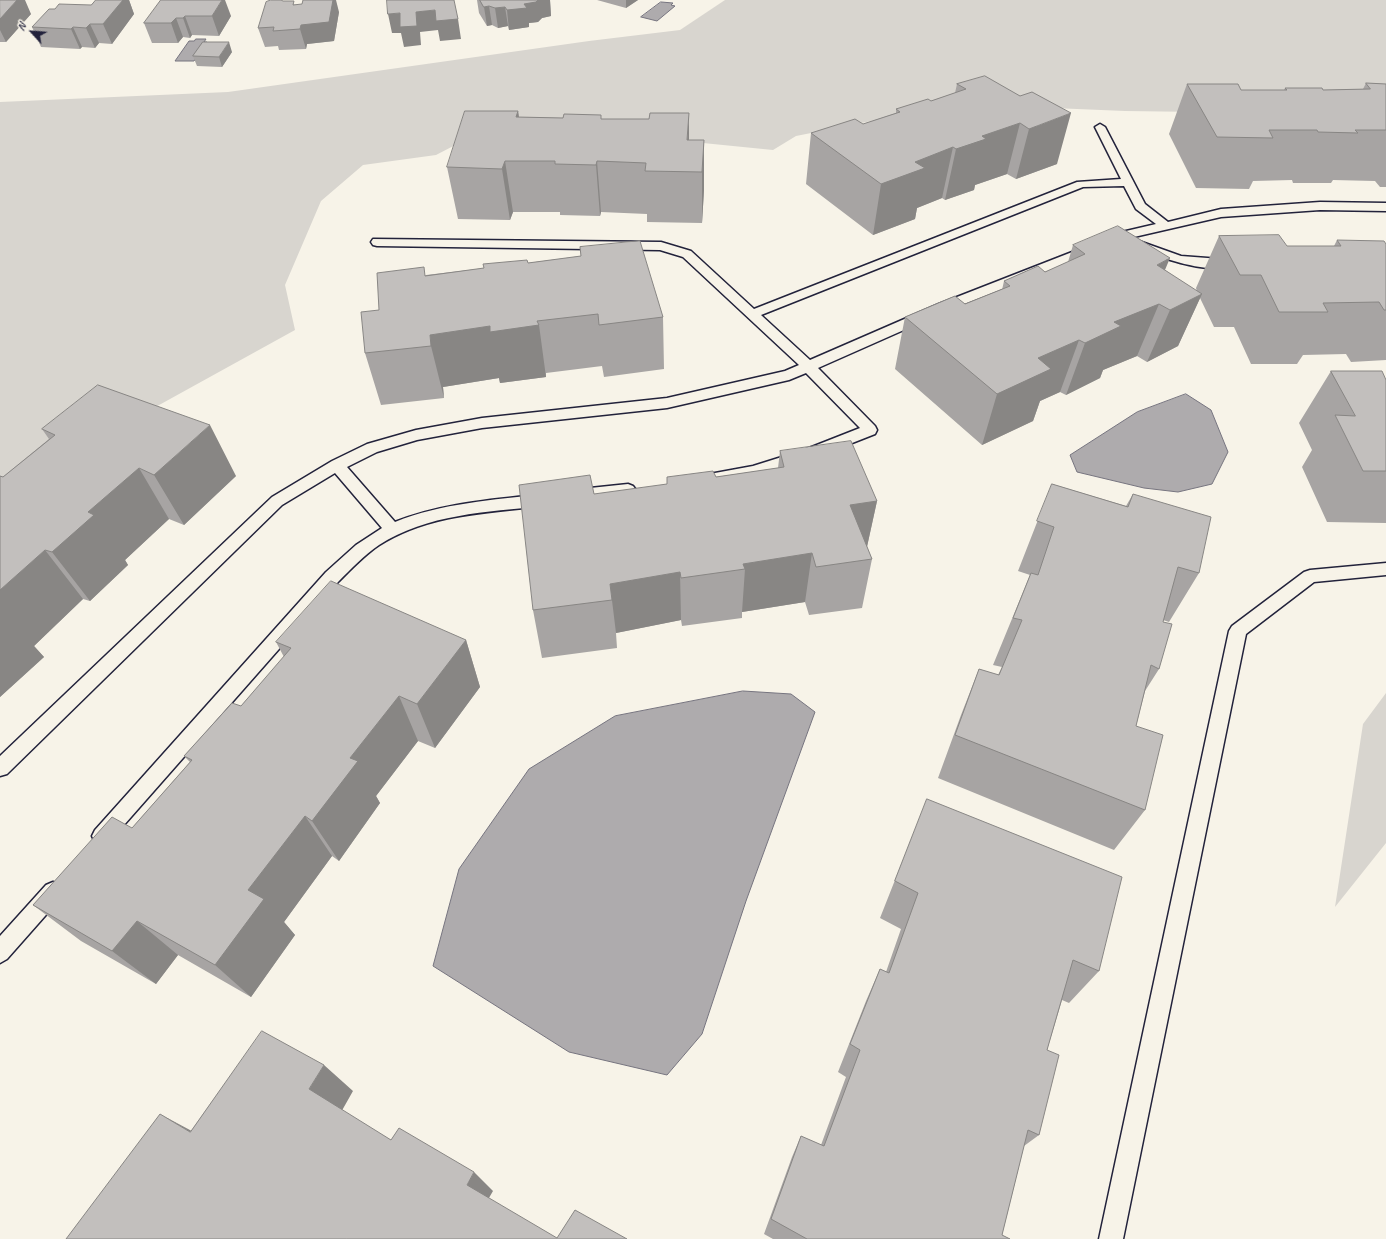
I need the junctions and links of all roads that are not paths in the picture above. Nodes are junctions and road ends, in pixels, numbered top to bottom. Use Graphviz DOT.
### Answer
graph roads {
  1 [pos="1100,127"];
  2 [pos="1128,182"];
  3 [pos="1386,207"];
  4 [pos="1166,226"];
  5 [pos="1120,238"];
  6 [pos="377,242"];
  7 [pos="1240,263"];
  8 [pos="752,314"];
  9 [pos="808,366"];
  10 [pos="337,465"];
  11 [pos="687,483"];
  12 [pos="641,489"];
  13 [pos="393,530"];
  14 [pos="1386,568"];
  15 [pos="0,768"];
  16 [pos="95,845"];
  17 [pos="63,880"];
  18 [pos="0,952"];
  19 [pos="1111,1239"];
  1 -- 2 [label="lane"];
  2 -- 4 [label="lane"];
  2 -- 8 [label="lane"];
  3 -- 4 [label="lane"];
  4 -- 5 [label="lane"];
  5 -- 7 [label="lane"];
  5 -- 9 [label="lane"];
  6 -- 8 [label="lane"];
  8 -- 9 [label="lane"];
  9 -- 10 [label="lane"];
  9 -- 11 [label="lane"];
  10 -- 13 [label="lane"];
  10 -- 15 [label="lane"];
  12 -- 13 [label="lane"];
  13 -- 16 [label="lane"];
  14 -- 19 [label="lane"];
  17 -- 18 [label="lane"];
}
